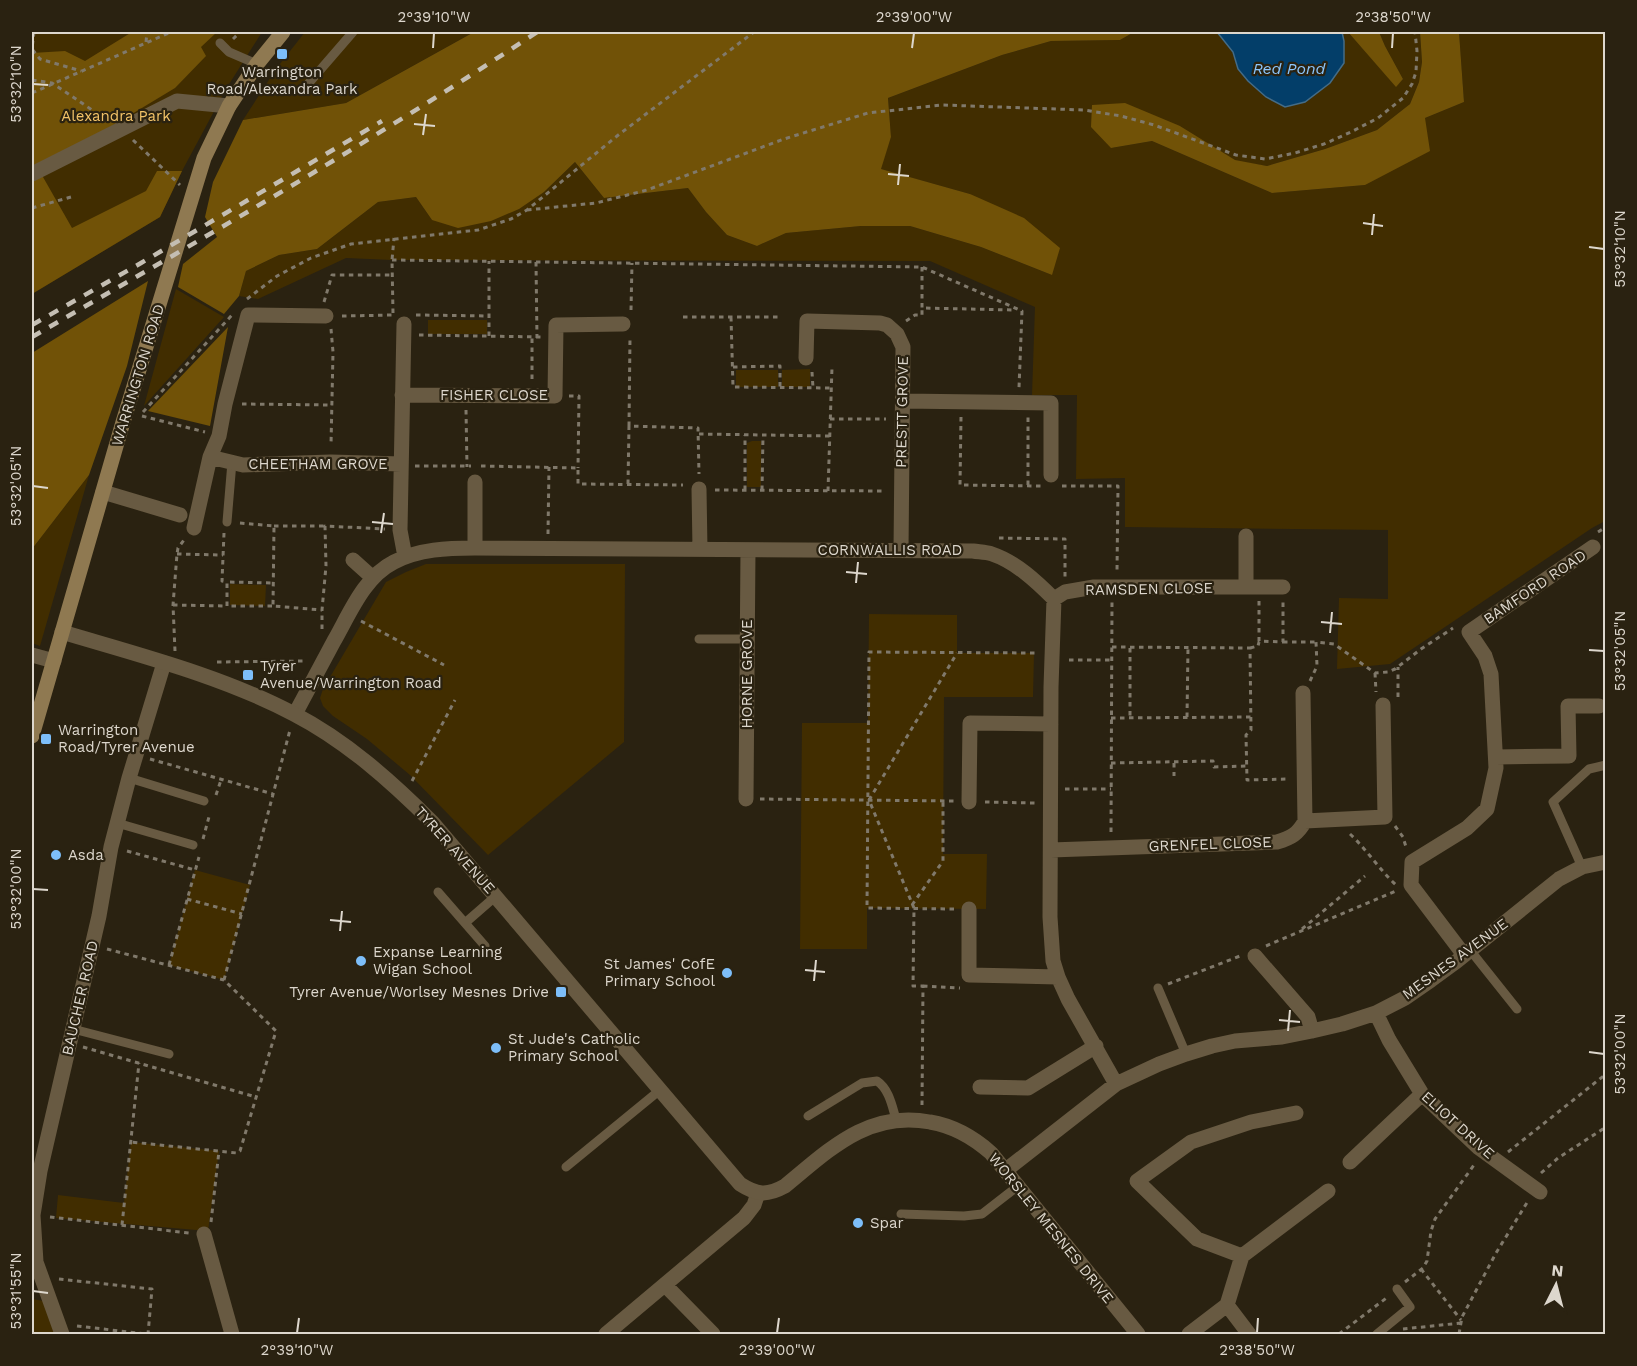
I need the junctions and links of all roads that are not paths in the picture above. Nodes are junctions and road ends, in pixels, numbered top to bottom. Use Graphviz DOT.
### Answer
graph roads {
  1 [pos="283,32"];
  2 [pos="353,32"];
  3 [pos="220,44"];
  4 [pos="257,64"];
  5 [pos="308,84"];
  6 [pos="229,106"];
  7 [pos="32,174"];
  8 [pos="323,316"];
  9 [pos="628,324"];
  10 [pos="407,325"];
  11 [pos="809,362"];
  12 [pos="402,395"];
  13 [pos="903,401"];
  14 [pos="210,457"];
  15 [pos="232,462"];
  16 [pos="401,465"];
  17 [pos="1051,475"];
  18 [pos="475,482"];
  19 [pos="699,489"];
  20 [pos="103,492"];
  21 [pos="180,515"];
  22 [pos="227,522"];
  23 [pos="194,528"];
  24 [pos="1246,536"];
  25 [pos="1595,540"];
  26 [pos="475,548"];
  27 [pos="700,549"];
  28 [pos="748,550"];
  29 [pos="901,550"];
  30 [pos="405,557"];
  31 [pos="353,560"];
  32 [pos="373,579"];
  33 [pos="1252,587"];
  34 [pos="1283,587"];
  35 [pos="1060,596"];
  36 [pos="62,633"];
  37 [pos="699,639"];
  38 [pos="747,639"];
  39 [pos="32,655"];
  40 [pos="54,661"];
  41 [pos="164,663"];
  42 [pos="1303,693"];
  43 [pos="1383,705"];
  44 [pos="1599,706"];
  45 [pos="295,714"];
  46 [pos="1051,724"];
  47 [pos="32,736"];
  48 [pos="1496,757"];
  49 [pos="1605,765"];
  50 [pos="129,778"];
  51 [pos="746,799"];
  52 [pos="204,801"];
  53 [pos="969,802"];
  54 [pos="1305,820"];
  55 [pos="117,823"];
  56 [pos="193,844"];
  57 [pos="1051,850"];
  58 [pos="1605,862"];
  59 [pos="1582,867"];
  60 [pos="438,892"];
  61 [pos="496,896"];
  62 [pos="969,909"];
  63 [pos="465,923"];
  64 [pos="485,946"];
  65 [pos="1252,953"];
  66 [pos="1467,953"];
  67 [pos="1058,977"];
  68 [pos="1158,988"];
  69 [pos="1517,1009"];
  70 [pos="1376,1012"];
  71 [pos="1312,1031"];
  72 [pos="71,1036"];
  73 [pos="1096,1046"];
  74 [pos="169,1054"];
  75 [pos="1186,1054"];
  76 [pos="1116,1084"];
  77 [pos="980,1087"];
  78 [pos="660,1090"];
  79 [pos="1422,1094"];
  80 [pos="1296,1113"];
  81 [pos="808,1116"];
  82 [pos="896,1119"];
  83 [pos="1350,1162"];
  84 [pos="566,1167"];
  85 [pos="1006,1170"];
  86 [pos="1018,1186"];
  87 [pos="1535,1189"];
  88 [pos="1328,1191"];
  89 [pos="758,1193"];
  90 [pos="901,1215"];
  91 [pos="204,1234"];
  92 [pos="1242,1256"];
  93 [pos="664,1285"];
  94 [pos="1397,1290"];
  95 [pos="1227,1305"];
  96 [pos="60,1329"];
  97 [pos="232,1335"];
  98 [pos="606,1335"];
  99 [pos="713,1335"];
  100 [pos="1138,1335"];
  101 [pos="1189,1335"];
  102 [pos="1249,1335"];
  103 [pos="1377,1335"];
  1 -- 4 [label="main road, WARRINGTON ROAD"];
  2 -- 5 [label="lane"];
  3 -- 4 [label="lane"];
  4 -- 6 [label="main road, WARRINGTON ROAD"];
  6 -- 7 [label="street"];
  6 -- 20 [label="main road, WARRINGTON ROAD"];
  8 -- 14 [label="street"];
  9 -- 12 [label="street, FISHER CLOSE"];
  10 -- 12 [label="street"];
  11 -- 13 [label="street, PRESTT GROVE"];
  12 -- 16 [label="street"];
  13 -- 17 [label="street"];
  13 -- 29 [label="street, PRESTT GROVE"];
  14 -- 15 [label="street, CHEETHAM GROVE"];
  14 -- 23 [label="street"];
  15 -- 16 [label="street, CHEETHAM GROVE"];
  15 -- 22 [label="lane"];
  16 -- 30 [label="street"];
  18 -- 26 [label="street"];
  19 -- 27 [label="street"];
  20 -- 21 [label="street"];
  20 -- 36 [label="main road, WARRINGTON ROAD"];
  24 -- 33 [label="street"];
  25 -- 48 [label="street, BAMFORD ROAD"];
  26 -- 27 [label="street, CORNWALLIS ROAD"];
  26 -- 30 [label="street, CORNWALLIS ROAD"];
  27 -- 28 [label="street, CORNWALLIS ROAD"];
  28 -- 29 [label="street, CORNWALLIS ROAD"];
  28 -- 38 [label="street, HORNE GROVE"];
  29 -- 35 [label="street, CORNWALLIS ROAD"];
  30 -- 32 [label="street, CORNWALLIS ROAD"];
  31 -- 32 [label="street"];
  32 -- 45 [label="street, CORNWALLIS ROAD"];
  33 -- 34 [label="street, RAMSDEN CLOSE"];
  33 -- 35 [label="street, RAMSDEN CLOSE"];
  35 -- 46 [label="street"];
  36 -- 40 [label="main road, WARRINGTON ROAD"];
  36 -- 41 [label="street, TYRER AVENUE"];
  37 -- 38 [label="lane"];
  38 -- 51 [label="street, HORNE GROVE"];
  39 -- 40 [label="street"];
  40 -- 47 [label="main road, WARRINGTON ROAD"];
  41 -- 45 [label="street, TYRER AVENUE"];
  41 -- 50 [label="street, BAUCHER ROAD"];
  42 -- 54 [label="street"];
  43 -- 54 [label="street"];
  44 -- 48 [label="street"];
  45 -- 61 [label="street, TYRER AVENUE"];
  46 -- 53 [label="street"];
  46 -- 57 [label="street"];
  48 -- 66 [label="street, BAMFORD ROAD"];
  49 -- 59 [label="lane"];
  50 -- 52 [label="lane"];
  50 -- 55 [label="street, BAUCHER ROAD"];
  54 -- 57 [label="street, GRENFEL CLOSE"];
  55 -- 56 [label="lane"];
  55 -- 72 [label="street, BAUCHER ROAD"];
  57 -- 67 [label="street"];
  58 -- 59 [label="street, MESNES AVENUE"];
  59 -- 66 [label="street, MESNES AVENUE"];
  60 -- 63 [label="lane"];
  61 -- 63 [label="lane"];
  61 -- 78 [label="street, TYRER AVENUE"];
  62 -- 67 [label="street"];
  63 -- 64 [label="lane"];
  65 -- 71 [label="street"];
  66 -- 69 [label="lane"];
  66 -- 70 [label="street, MESNES AVENUE"];
  67 -- 73 [label="street"];
  68 -- 75 [label="lane"];
  70 -- 71 [label="street, MESNES AVENUE"];
  70 -- 79 [label="street, ELIOT DRIVE"];
  71 -- 75 [label="street, MESNES AVENUE"];
  72 -- 74 [label="lane"];
  72 -- 96 [label="street, BAUCHER ROAD"];
  73 -- 76 [label="street"];
  73 -- 77 [label="street"];
  75 -- 76 [label="street, MESNES AVENUE"];
  76 -- 85 [label="street, MESNES AVENUE"];
  78 -- 84 [label="lane"];
  78 -- 89 [label="street, TYRER AVENUE"];
  79 -- 83 [label="street"];
  79 -- 87 [label="street, ELIOT DRIVE"];
  80 -- 92 [label="street"];
  81 -- 82 [label="lane"];
  82 -- 85 [label="street, WORSLEY MESNES DRIVE"];
  82 -- 89 [label="street, WORSLEY MESNES DRIVE"];
  85 -- 86 [label="street, WORSLEY MESNES DRIVE"];
  86 -- 90 [label="lane"];
  86 -- 100 [label="street, WORSLEY MESNES DRIVE"];
  88 -- 92 [label="street"];
  89 -- 93 [label="street"];
  91 -- 97 [label="street"];
  92 -- 95 [label="street"];
  93 -- 98 [label="street"];
  93 -- 99 [label="street"];
  94 -- 103 [label="lane"];
  95 -- 101 [label="street"];
  95 -- 102 [label="street"];
}
